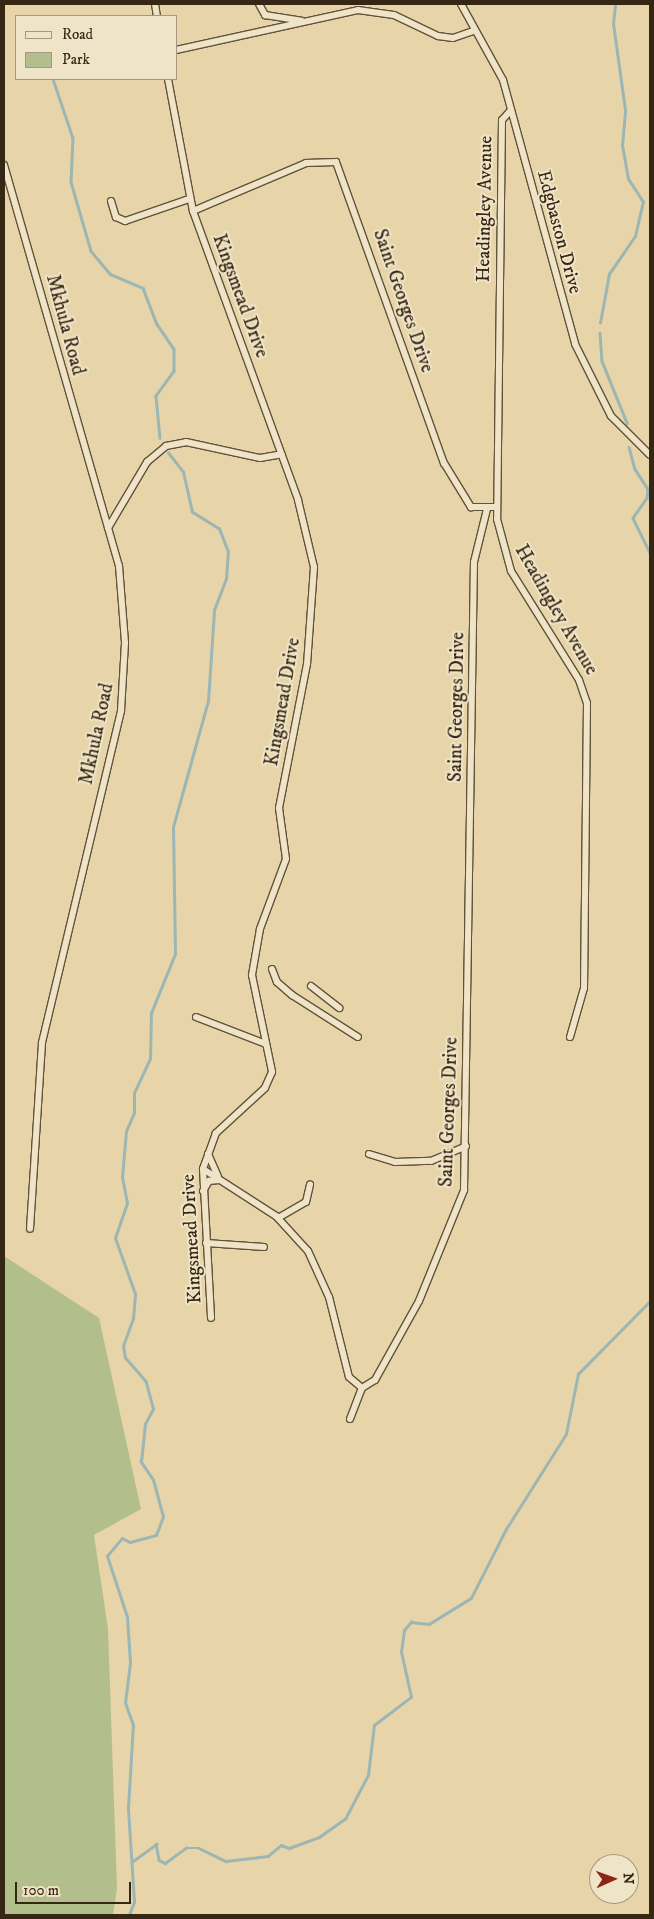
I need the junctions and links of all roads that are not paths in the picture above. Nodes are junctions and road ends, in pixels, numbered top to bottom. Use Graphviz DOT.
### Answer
graph roads {
  1 [pos="259,4"];
  2 [pos="461,4"];
  3 [pos="307,21"];
  4 [pos="473,31"];
  5 [pos="178,50"];
  6 [pos="168,80"];
  7 [pos="511,110"];
  8 [pos="4,165"];
  9 [pos="6,182"];
  10 [pos="190,199"];
  11 [pos="111,201"];
  12 [pos="193,211"];
  13 [pos="282,454"];
  14 [pos="650,455"];
  15 [pos="497,507"];
  16 [pos="487,509"];
  17 [pos="108,528"];
  18 [pos="272,969"];
  19 [pos="311,986"];
  20 [pos="339,1008"];
  21 [pos="196,1017"];
  22 [pos="358,1036"];
  23 [pos="570,1037"];
  24 [pos="266,1044"];
  25 [pos="466,1146"];
  26 [pos="208,1150"];
  27 [pos="369,1154"];
  28 [pos="203,1169"];
  29 [pos="222,1180"];
  30 [pos="310,1184"];
  31 [pos="202,1195"];
  32 [pos="278,1218"];
  33 [pos="30,1229"];
  34 [pos="206,1243"];
  35 [pos="264,1247"];
  36 [pos="211,1318"];
  37 [pos="362,1388"];
  38 [pos="350,1419"];
  1 -- 3 [label="street"];
  2 -- 4 [label="street, Edgbaston Drive"];
  3 -- 4 [label="street"];
  3 -- 5 [label="street"];
  4 -- 7 [label="street, Edgbaston Drive"];
  6 -- 10 [label="street, Kingsmead Drive"];
  7 -- 14 [label="street, Edgbaston Drive"];
  7 -- 15 [label="street, Headingley Avenue"];
  8 -- 9 [label="street, Mkhula Road"];
  9 -- 17 [label="street, Mkhula Road"];
  10 -- 11 [label="street"];
  10 -- 12 [label="street, Kingsmead Drive"];
  12 -- 13 [label="street, Kingsmead Drive"];
  12 -- 16 [label="street, Saint Georges Drive"];
  13 -- 17 [label="street"];
  13 -- 24 [label="street, Kingsmead Drive"];
  15 -- 16 [label="street"];
  15 -- 23 [label="street, Headingley Avenue"];
  16 -- 25 [label="street, Saint Georges Drive"];
  17 -- 33 [label="street, Mkhula Road"];
  18 -- 22 [label="street"];
  19 -- 20 [label="street"];
  21 -- 24 [label="street"];
  24 -- 26 [label="street, Kingsmead Drive"];
  25 -- 27 [label="street"];
  25 -- 37 [label="street, Saint Georges Drive"];
  26 -- 28 [label="street, Kingsmead Drive"];
  26 -- 29 [label="street"];
  28 -- 29 [label="street"];
  28 -- 31 [label="street, Kingsmead Drive"];
  29 -- 31 [label="street"];
  29 -- 32 [label="street"];
  30 -- 32 [label="street"];
  31 -- 34 [label="street, Kingsmead Drive"];
  32 -- 37 [label="street"];
  34 -- 35 [label="street"];
  34 -- 36 [label="street, Kingsmead Drive"];
  37 -- 38 [label="street, Saint Georges Drive"];
}
